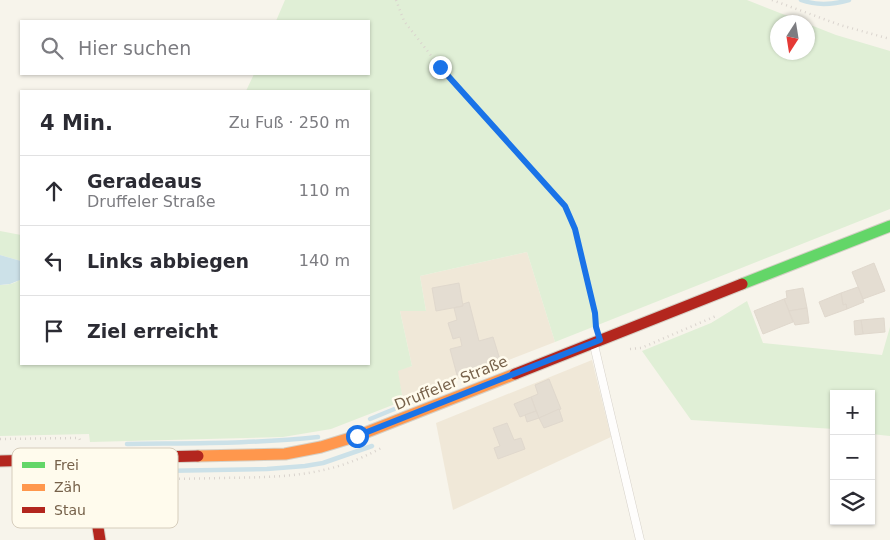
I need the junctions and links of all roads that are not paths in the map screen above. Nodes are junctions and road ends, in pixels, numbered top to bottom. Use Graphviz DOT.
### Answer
graph roads {
  1 [pos="890,226"];
  2 [pos="597,341"];
  3 [pos="178,456"];
  4 [pos="640,540"];
  1 -- 2 [label="street, Druffeler Straße"];
  2 -- 3 [label="street, Druffeler Straße"];
  2 -- 4 [label="lane"];
}
